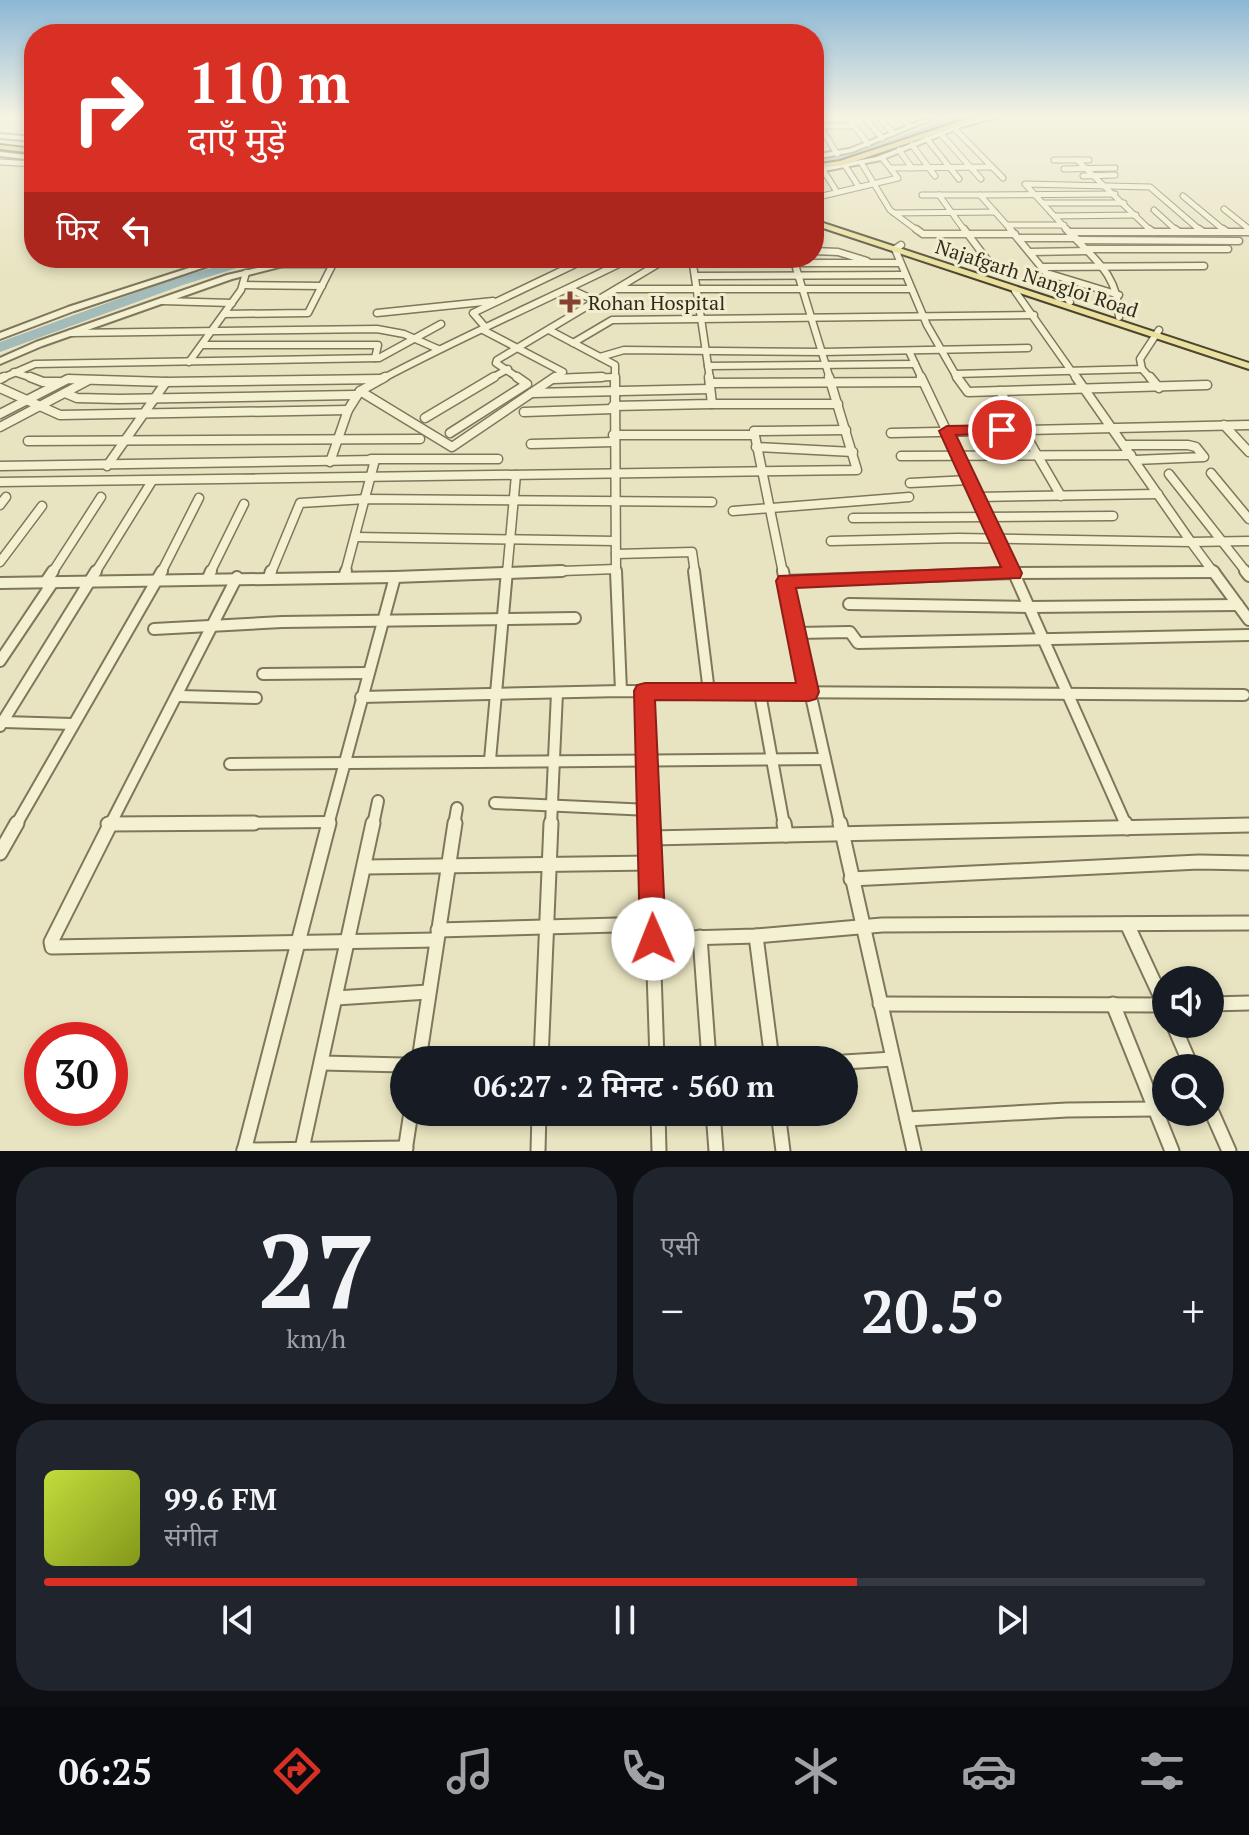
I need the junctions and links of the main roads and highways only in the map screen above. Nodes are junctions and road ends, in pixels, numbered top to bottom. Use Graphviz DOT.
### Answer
graph roads {
  1 [pos="824,222"];
  2 [pos="898,247"];
  3 [pos="1156,332"];
  4 [pos="1249,359"];
  5 [pos="1249,366"];
  1 -- 2 [label="main road, Najafgarh Nangloi Road"];
  2 -- 3 [label="main road, Najafgarh Nangloi Road"];
  2 -- 3 [label="main road, Najafgarh Nangloi Road"];
  3 -- 4 [label="main road, Najafgarh Nangloi Road"];
  3 -- 5 [label="main road, Najafgarh Nangloi Road"];
}
